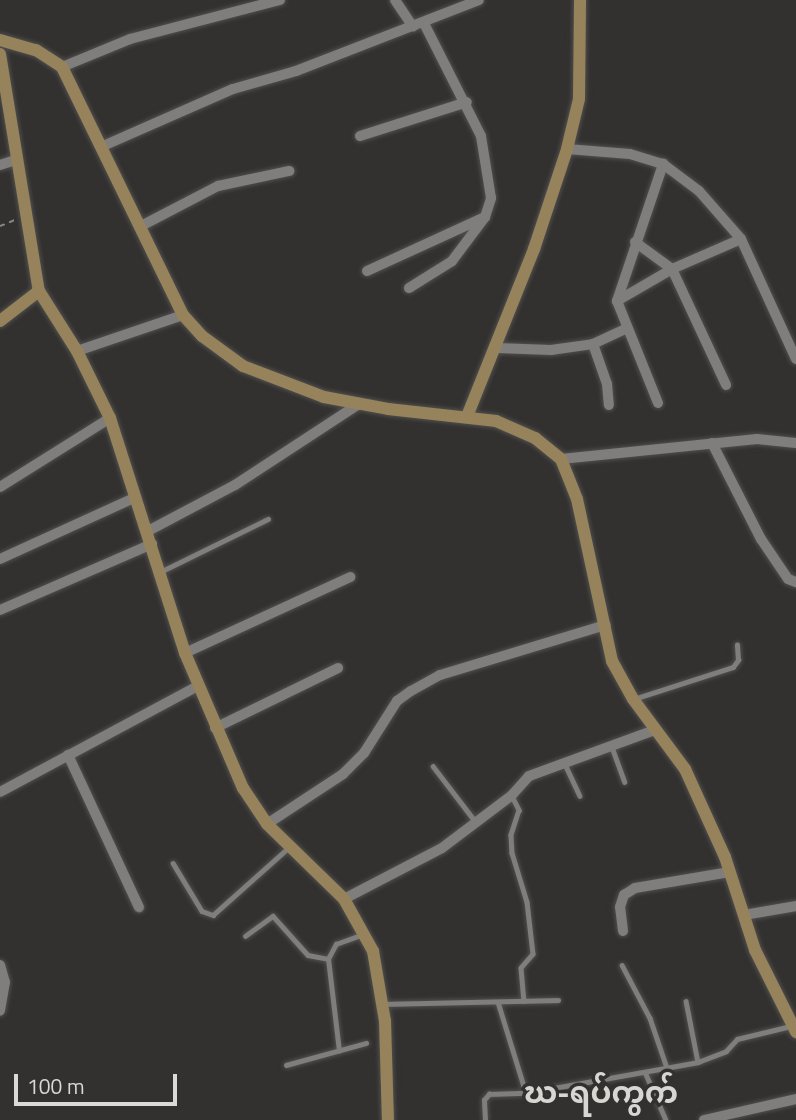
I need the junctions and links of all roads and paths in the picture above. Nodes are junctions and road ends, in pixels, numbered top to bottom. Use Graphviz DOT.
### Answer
graph roads {
  1 [pos="280,0"];
  2 [pos="395,0"];
  3 [pos="479,0"];
  4 [pos="580,0"];
  5 [pos="425,23"];
  6 [pos="413,27"];
  7 [pos="0,40"];
  8 [pos="0,54"];
  9 [pos="62,67"];
  10 [pos="467,102"];
  11 [pos="360,136"];
  12 [pos="103,146"];
  13 [pos="567,149"];
  14 [pos="18,159"];
  15 [pos="663,164"];
  16 [pos="0,165"];
  17 [pos="289,172"];
  18 [pos="29,216"];
  19 [pos="485,217"];
  20 [pos="0,226"];
  21 [pos="141,226"];
  22 [pos="741,239"];
  23 [pos="635,242"];
  24 [pos="672,269"];
  25 [pos="367,271"];
  26 [pos="409,288"];
  27 [pos="39,291"];
  28 [pos="617,301"];
  29 [pos="183,315"];
  30 [pos="0,321"];
  31 [pos="626,328"];
  32 [pos="593,344"];
  33 [pos="498,348"];
  34 [pos="77,351"];
  35 [pos="796,359"];
  36 [pos="726,385"];
  37 [pos="657,403"];
  38 [pos="359,404"];
  39 [pos="609,405"];
  40 [pos="468,414"];
  41 [pos="110,418"];
  42 [pos="712,443"];
  43 [pos="796,443"];
  44 [pos="561,459"];
  45 [pos="0,487"];
  46 [pos="136,497"];
  47 [pos="268,519"];
  48 [pos="148,531"];
  49 [pos="152,544"];
  50 [pos="0,559"];
  51 [pos="160,572"];
  52 [pos="350,577"];
  53 [pos="796,582"];
  54 [pos="0,610"];
  55 [pos="606,625"];
  56 [pos="737,645"];
  57 [pos="185,653"];
  58 [pos="338,668"];
  59 [pos="198,686"];
  60 [pos="633,699"];
  61 [pos="215,728"];
  62 [pos="655,730"];
  63 [pos="611,746"];
  64 [pos="68,755"];
  65 [pos="564,764"];
  66 [pos="433,766"];
  67 [pos="625,782"];
  68 [pos="0,792"];
  69 [pos="512,795"];
  70 [pos="580,796"];
  71 [pos="476,822"];
  72 [pos="267,824"];
  73 [pos="288,848"];
  74 [pos="173,863"];
  75 [pos="730,872"];
  76 [pos="344,899"];
  77 [pos="796,906"];
  78 [pos="139,907"];
  79 [pos="744,915"];
  80 [pos="622,931"];
  81 [pos="365,934"];
  82 [pos="245,936"];
  83 [pos="328,959"];
  84 [pos="0,965"];
  85 [pos="622,965"];
  86 [pos="558,1000"];
  87 [pos="524,1001"];
  88 [pos="685,1001"];
  89 [pos="498,1002"];
  90 [pos="382,1004"];
  91 [pos="0,1010"];
  92 [pos="795,1029"];
  93 [pos="366,1043"];
  94 [pos="339,1051"];
  95 [pos="698,1062"];
  96 [pos="286,1065"];
  97 [pos="667,1068"];
  98 [pos="645,1072"];
  99 [pos="526,1093"];
  100 [pos="796,1100"];
  101 [pos="388,1120"];
  102 [pos="485,1120"];
  103 [pos="666,1120"];
  104 [pos="704,1120"];
  1 -- 9 [label="street"];
  2 -- 6 [label="street"];
  3 -- 5 [label="street"];
  4 -- 13 [label="street"];
  5 -- 6 [label="street"];
  5 -- 10 [label="street"];
  6 -- 12 [label="street"];
  7 -- 9 [label="street"];
  8 -- 14 [label="street"];
  9 -- 12 [label="street"];
  10 -- 11 [label="street"];
  10 -- 19 [label="street"];
  12 -- 21 [label="street"];
  13 -- 15 [label="street"];
  13 -- 33 [label="street"];
  14 -- 16 [label="street"];
  14 -- 18 [label="street"];
  15 -- 22 [label="street"];
  15 -- 23 [label="street"];
  17 -- 21 [label="street"];
  18 -- 20 [label="path"];
  18 -- 27 [label="street"];
  19 -- 25 [label="street"];
  19 -- 26 [label="street"];
  21 -- 29 [label="street"];
  22 -- 24 [label="street"];
  22 -- 35 [label="street"];
  23 -- 24 [label="street"];
  23 -- 28 [label="street"];
  24 -- 28 [label="street"];
  24 -- 36 [label="street"];
  27 -- 30 [label="street"];
  27 -- 34 [label="street"];
  28 -- 31 [label="street"];
  29 -- 34 [label="street"];
  29 -- 38 [label="street"];
  31 -- 32 [label="street"];
  31 -- 37 [label="street"];
  32 -- 33 [label="street"];
  32 -- 39 [label="street"];
  33 -- 40 [label="street"];
  34 -- 41 [label="street"];
  38 -- 40 [label="street"];
  38 -- 48 [label="street"];
  40 -- 44 [label="street"];
  41 -- 45 [label="street"];
  41 -- 46 [label="street"];
  42 -- 43 [label="street"];
  42 -- 44 [label="street"];
  42 -- 53 [label="street"];
  44 -- 55 [label="street"];
  46 -- 48 [label="street"];
  46 -- 50 [label="street"];
  47 -- 51 [label="lane"];
  48 -- 49 [label="street"];
  49 -- 51 [label="street"];
  49 -- 54 [label="street"];
  51 -- 57 [label="street"];
  52 -- 57 [label="street"];
  55 -- 60 [label="street"];
  55 -- 72 [label="street"];
  56 -- 60 [label="lane"];
  57 -- 59 [label="street"];
  58 -- 61 [label="street"];
  59 -- 61 [label="street"];
  59 -- 64 [label="street"];
  60 -- 62 [label="street"];
  61 -- 72 [label="street"];
  62 -- 63 [label="street"];
  62 -- 75 [label="street"];
  63 -- 65 [label="street"];
  63 -- 67 [label="lane"];
  64 -- 68 [label="street"];
  64 -- 78 [label="street"];
  65 -- 69 [label="street"];
  65 -- 70 [label="lane"];
  66 -- 71 [label="lane"];
  69 -- 71 [label="street"];
  69 -- 87 [label="lane"];
  71 -- 76 [label="street"];
  72 -- 73 [label="street"];
  73 -- 74 [label="lane"];
  73 -- 76 [label="street"];
  75 -- 79 [label="street"];
  75 -- 80 [label="street"];
  76 -- 81 [label="street"];
  77 -- 79 [label="street"];
  79 -- 92 [label="street"];
  81 -- 83 [label="lane"];
  81 -- 90 [label="street"];
  82 -- 83 [label="lane"];
  83 -- 94 [label="lane"];
  84 -- 91 [label="street"];
  85 -- 97 [label="lane"];
  86 -- 87 [label="lane"];
  87 -- 89 [label="lane"];
  88 -- 95 [label="lane"];
  89 -- 90 [label="lane"];
  89 -- 99 [label="lane"];
  90 -- 101 [label="street"];
  92 -- 95 [label="lane"];
  93 -- 94 [label="lane"];
  94 -- 96 [label="lane"];
  95 -- 97 [label="lane"];
  97 -- 98 [label="lane"];
  98 -- 99 [label="lane"];
  98 -- 103 [label="lane"];
  99 -- 102 [label="lane"];
  100 -- 104 [label="street"];
}
